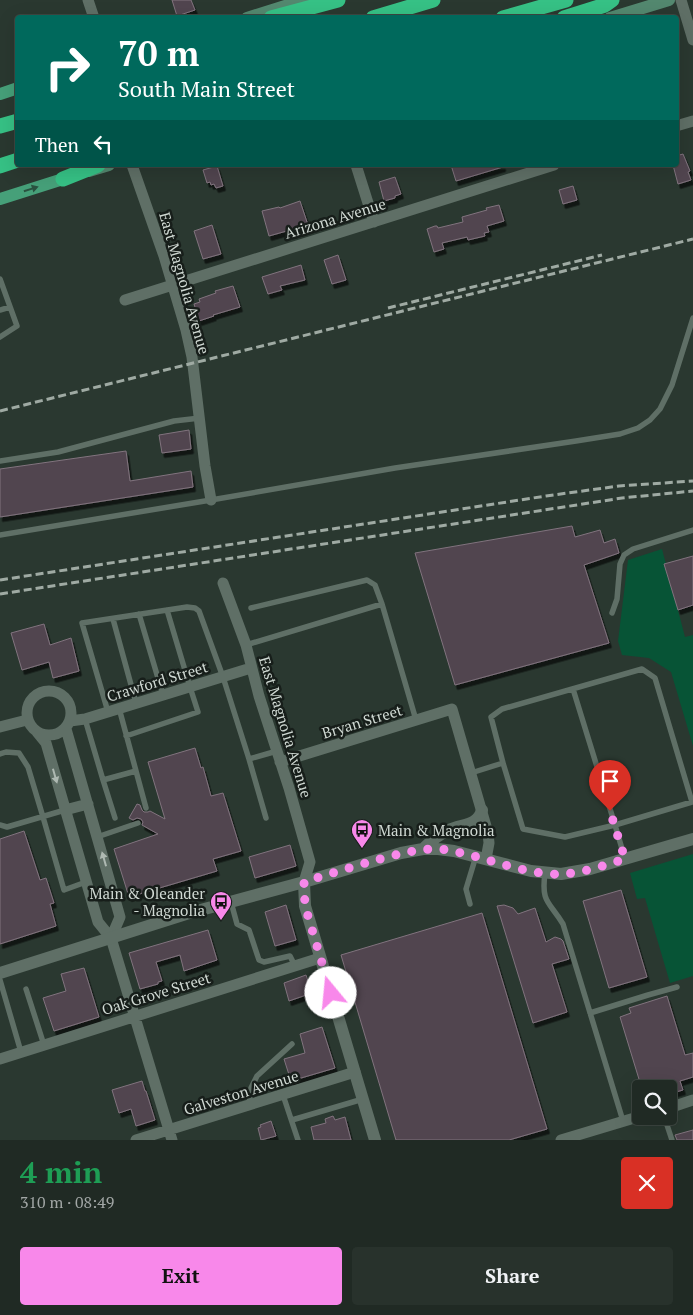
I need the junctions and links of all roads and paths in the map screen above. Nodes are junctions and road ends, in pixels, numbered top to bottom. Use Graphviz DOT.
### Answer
graph roads {
  1 [pos="88,0"];
  2 [pos="304,0"];
  3 [pos="338,0"];
  4 [pos="433,0"];
  5 [pos="566,0"];
  6 [pos="612,0"];
  7 [pos="669,0"];
  8 [pos="681,0"];
  9 [pos="93,15"];
  10 [pos="256,15"];
  11 [pos="282,15"];
  12 [pos="383,15"];
  13 [pos="514,15"];
  14 [pos="573,15"];
  15 [pos="620,15"];
  16 [pos="693,40"];
  17 [pos="15,89"];
  18 [pos="0,94"];
  19 [pos="15,121"];
  20 [pos="693,121"];
  21 [pos="679,125"];
  22 [pos="0,126"];
  23 [pos="15,161"];
  24 [pos="0,166"];
  25 [pos="93,167"];
  26 [pos="102,167"];
  27 [pos="133,167"];
  28 [pos="357,167"];
  29 [pos="548,167"];
  30 [pos="63,179"];
  31 [pos="0,199"];
  32 [pos="374,222"];
  33 [pos="0,279"];
  34 [pos="172,286"];
  35 [pos="125,300"];
  36 [pos="10,307"];
  37 [pos="0,310"];
  38 [pos="693,318"];
  39 [pos="0,337"];
  40 [pos="200,418"];
  41 [pos="0,461"];
  42 [pos="211,500"];
  43 [pos="693,530"];
  44 [pos="0,535"];
  45 [pos="223,583"];
  46 [pos="382,604"];
  47 [pos="251,608"];
  48 [pos="167,610"];
  49 [pos="612,612"];
  50 [pos="139,614"];
  51 [pos="113,619"];
  52 [pos="246,645"];
  53 [pos="252,668"];
  54 [pos="223,677"];
  55 [pos="190,687"];
  56 [pos="573,689"];
  57 [pos="163,695"];
  58 [pos="136,703"];
  59 [pos="113,710"];
  60 [pos="85,719"];
  61 [pos="27,720"];
  62 [pos="416,720"];
  63 [pos="68,725"];
  64 [pos="0,727"];
  65 [pos="37,732"];
  66 [pos="126,736"];
  67 [pos="0,754"];
  68 [pos="278,756"];
  69 [pos="249,759"];
  70 [pos="504,763"];
  71 [pos="136,771"];
  72 [pos="471,773"];
  73 [pos="103,780"];
  74 [pos="88,804"];
  75 [pos="146,808"];
  76 [pos="66,810"];
  77 [pos="482,810"];
  78 [pos="43,817"];
  79 [pos="115,818"];
  80 [pos="266,818"];
  81 [pos="138,823"];
  82 [pos="615,825"];
  83 [pos="0,826"];
  84 [pos="97,837"];
  85 [pos="693,839"];
  86 [pos="423,849"];
  87 [pos="481,858"];
  88 [pos="625,859"];
  89 [pos="545,873"];
  90 [pos="86,882"];
  91 [pos="304,882"];
  92 [pos="231,902"];
  93 [pos="470,904"];
  94 [pos="111,938"];
  95 [pos="320,958"];
  96 [pos="295,966"];
  97 [pos="0,973"];
  98 [pos="0,980"];
  99 [pos="677,987"];
  100 [pos="26,989"];
  101 [pos="590,1013"];
  102 [pos="134,1016"];
  103 [pos="292,1044"];
  104 [pos="44,1045"];
  105 [pos="21,1052"];
  106 [pos="0,1058"];
  107 [pos="355,1072"];
  108 [pos="283,1094"];
  109 [pos="363,1099"];
  110 [pos="693,1100"];
  111 [pos="249,1105"];
  112 [pos="677,1105"];
  113 [pos="632,1118"];
  114 [pos="292,1120"];
  115 [pos="623,1121"];
  116 [pos="667,1125"];
  117 [pos="600,1134"];
  118 [pos="170,1135"];
  119 [pos="136,1140"];
  120 [pos="298,1140"];
  121 [pos="375,1140"];
  122 [pos="561,1140"];
  123 [pos="672,1140"];
  1 -- 9 [label="street"];
  2 -- 10 [label="main road"];
  3 -- 11 [label="highway"];
  4 -- 12 [label="highway"];
  5 -- 13 [label="highway"];
  6 -- 14 [label="highway"];
  7 -- 15 [label="main road"];
  8 -- 16 [label="street"];
  17 -- 18 [label="main road"];
  19 -- 22 [label="highway"];
  20 -- 21 [label="street"];
  23 -- 24 [label="highway"];
  25 -- 30 [label="highway"];
  26 -- 30 [label="main road"];
  27 -- 34 [label="street, East Magnolia Avenue"];
  28 -- 32 [label="street"];
  29 -- 32 [label="street, Arizona Avenue"];
  31 -- 30 [label="main road, one-way"];
  32 -- 34 [label="street, Arizona Avenue"];
  33 -- 36 [label="lane"];
  34 -- 35 [label="street, Arizona Avenue"];
  34 -- 40 [label="street, East Magnolia Avenue"];
  36 -- 37 [label="lane"];
  36 -- 39 [label="lane"];
  38 -- 42 [label="lane"];
  40 -- 41 [label="lane"];
  40 -- 42 [label="street, East Magnolia Avenue"];
  42 -- 44 [label="lane"];
  43 -- 49 [label="lane"];
  45 -- 52 [label="street, East Magnolia Avenue"];
  46 -- 47 [label="lane"];
  46 -- 52 [label="lane"];
  46 -- 62 [label="lane"];
  48 -- 50 [label="lane"];
  48 -- 54 [label="lane"];
  48 -- 55 [label="lane"];
  50 -- 51 [label="lane"];
  50 -- 57 [label="lane"];
  51 -- 58 [label="lane"];
  51 -- 59 [label="lane"];
  52 -- 53 [label="street, East Magnolia Avenue"];
  53 -- 54 [label="street, Crawford Street"];
  53 -- 68 [label="street, East Magnolia Avenue"];
  54 -- 55 [label="street, Crawford Street"];
  54 -- 69 [label="lane"];
  55 -- 57 [label="street, Crawford Street"];
  55 -- 66 [label="lane"];
  56 -- 70 [label="lane"];
  56 -- 82 [label="lane"];
  56 -- 82 [label="lane"];
  57 -- 58 [label="street, Crawford Street"];
  58 -- 59 [label="street, Crawford Street"];
  59 -- 60 [label="street, Crawford Street"];
  59 -- 66 [label="lane"];
  60 -- 63 [label="street, Crawford Street"];
  60 -- 73 [label="lane"];
  61 -- 63 [label="street"];
  61 -- 64 [label="street"];
  61 -- 65 [label="street"];
  62 -- 68 [label="street, Bryan Street"];
  62 -- 72 [label="street, Bryan Street"];
  63 -- 65 [label="street"];
  63 -- 74 [label="street"];
  65 -- 76 [label="street, one-way"];
  66 -- 71 [label="lane"];
  67 -- 78 [label="lane"];
  68 -- 69 [label="lane"];
  68 -- 91 [label="street, East Magnolia Avenue"];
  69 -- 80 [label="lane"];
  70 -- 72 [label="lane"];
  70 -- 82 [label="lane"];
  71 -- 73 [label="lane"];
  71 -- 75 [label="lane"];
  72 -- 77 [label="street"];
  73 -- 79 [label="lane"];
  74 -- 76 [label="street"];
  74 -- 84 [label="street"];
  76 -- 78 [label="lane"];
  76 -- 90 [label="street"];
  77 -- 86 [label="street"];
  77 -- 87 [label="street"];
  78 -- 83 [label="lane"];
  78 -- 90 [label="lane"];
  81 -- 84 [label="lane"];
  82 -- 88 [label="lane"];
  94 -- 84 [label="street, one-way"];
  85 -- 88 [label="street"];
  86 -- 87 [label="street"];
  86 -- 91 [label="street"];
  87 -- 89 [label="street"];
  87 -- 93 [label="lane"];
  88 -- 89 [label="street"];
  89 -- 101 [label="lane"];
  90 -- 94 [label="street"];
  91 -- 92 [label="street"];
  91 -- 95 [label="street"];
  92 -- 94 [label="street"];
  92 -- 96 [label="lane"];
  94 -- 97 [label="street"];
  94 -- 102 [label="street"];
  95 -- 96 [label="street, Oak Grove Street"];
  95 -- 107 [label="street"];
  96 -- 102 [label="street, Oak Grove Street"];
  98 -- 105 [label="lane"];
  99 -- 101 [label="lane"];
  100 -- 104 [label="lane"];
  101 -- 115 [label="lane"];
  102 -- 104 [label="street, Oak Grove Street"];
  102 -- 118 [label="street"];
  103 -- 111 [label="lane"];
  104 -- 105 [label="street, Oak Grove Street"];
  105 -- 106 [label="street, Oak Grove Street"];
  107 -- 108 [label="street, Galveston Avenue"];
  107 -- 109 [label="street"];
  108 -- 111 [label="street, Galveston Avenue"];
  108 -- 114 [label="lane"];
  109 -- 114 [label="lane"];
  109 -- 121 [label="street"];
  110 -- 112 [label="street"];
  111 -- 118 [label="street, Galveston Avenue"];
  113 -- 115 [label="street"];
  114 -- 120 [label="lane"];
  115 -- 117 [label="street"];
  116 -- 123 [label="lane"];
  117 -- 122 [label="street"];
  118 -- 119 [label="street, Galveston Avenue"];
}
